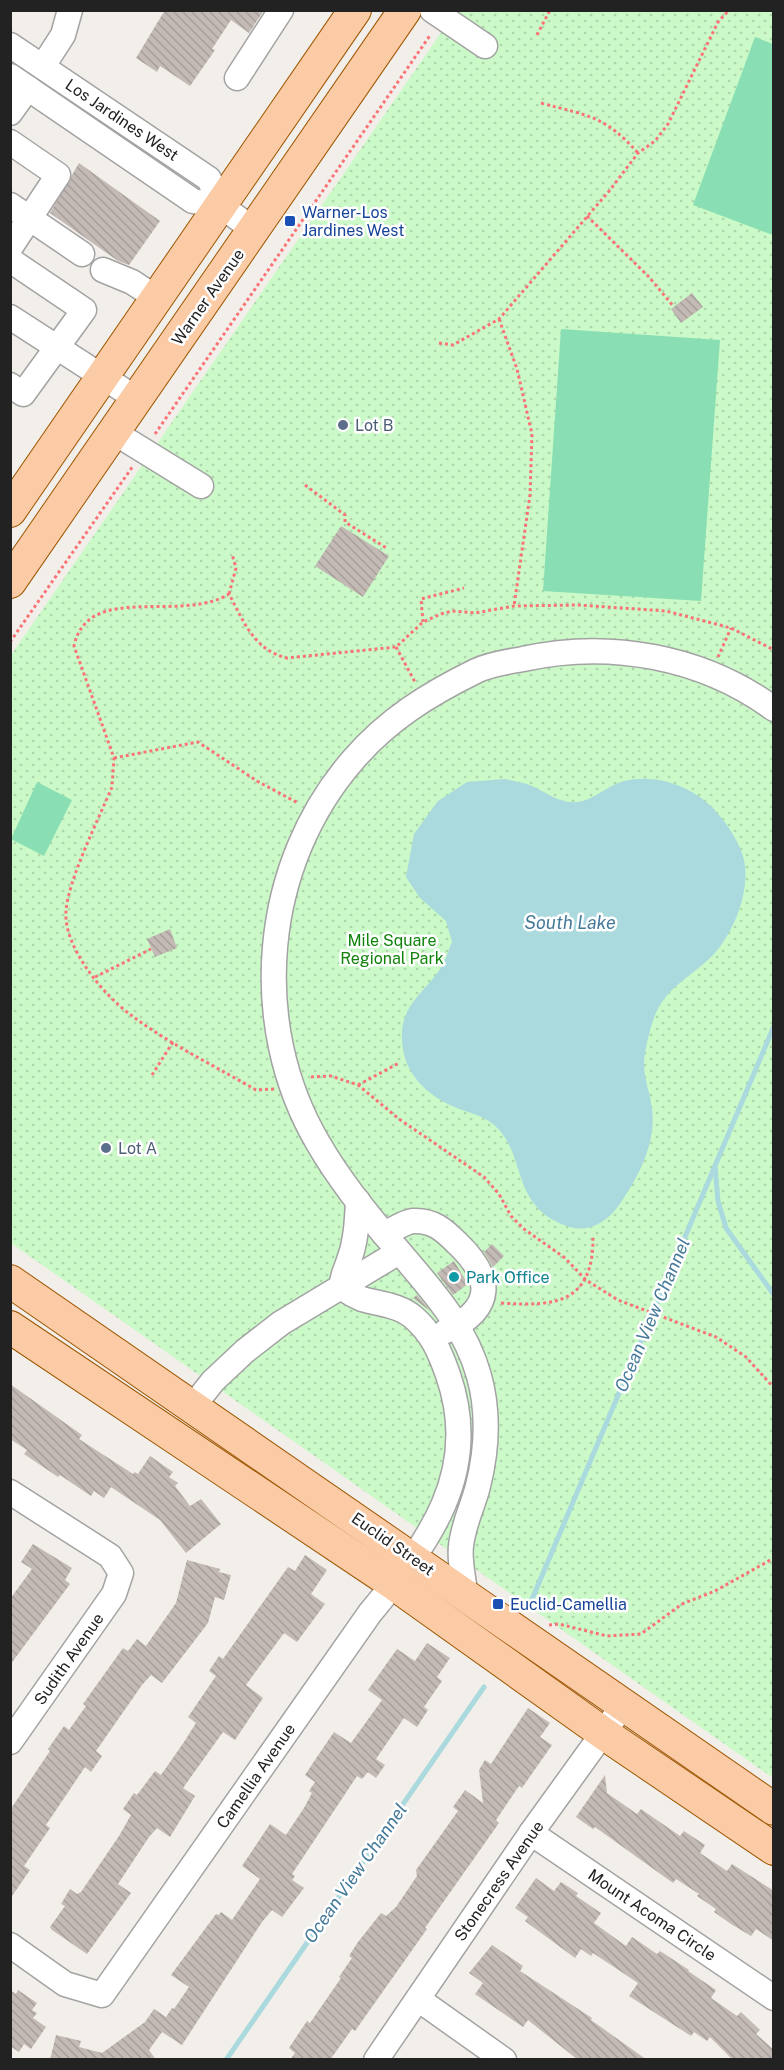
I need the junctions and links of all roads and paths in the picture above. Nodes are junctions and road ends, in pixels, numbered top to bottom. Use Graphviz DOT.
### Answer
graph roads {
  1 [pos="70,10"];
  2 [pos="281,10"];
  3 [pos="356,10"];
  4 [pos="405,10"];
  5 [pos="550,10"];
  6 [pos="729,10"];
  7 [pos="437,14"];
  8 [pos="537,35"];
  9 [pos="10,45"];
  10 [pos="485,46"];
  11 [pos="44,66"];
  12 [pos="237,78"];
  13 [pos="19,82"];
  14 [pos="541,103"];
  15 [pos="10,113"];
  16 [pos="10,142"];
  17 [pos="638,153"];
  18 [pos="221,206"];
  19 [pos="20,212"];
  20 [pos="587,216"];
  21 [pos="254,230"];
  22 [pos="10,248"];
  23 [pos="82,254"];
  24 [pos="10,260"];
  25 [pos="103,270"];
  26 [pos="158,299"];
  27 [pos="674,307"];
  28 [pos="10,317"];
  29 [pos="499,319"];
  30 [pos="439,343"];
  31 [pos="57,347"];
  32 [pos="104,376"];
  33 [pos="10,385"];
  34 [pos="137,399"];
  35 [pos="115,433"];
  36 [pos="143,452"];
  37 [pos="305,485"];
  38 [pos="201,486"];
  39 [pos="10,511"];
  40 [pos="388,549"];
  41 [pos="232,554"];
  42 [pos="10,582"];
  43 [pos="464,588"];
  44 [pos="229,594"];
  45 [pos="514,606"];
  46 [pos="423,621"];
  47 [pos="731,628"];
  48 [pos="10,642"];
  49 [pos="396,646"];
  50 [pos="774,650"];
  51 [pos="710,673"];
  52 [pos="423,698"];
  53 [pos="774,709"];
  54 [pos="114,758"];
  55 [pos="316,813"];
  56 [pos="151,949"];
  57 [pos="95,977"];
  58 [pos="173,1042"];
  59 [pos="399,1063"];
  60 [pos="152,1075"];
  61 [pos="292,1083"];
  62 [pos="358,1085"];
  63 [pos="358,1201"];
  64 [pos="593,1235"];
  65 [pos="392,1243"];
  66 [pos="586,1280"];
  67 [pos="10,1281"];
  68 [pos="342,1288"];
  69 [pos="36,1299"];
  70 [pos="482,1299"];
  71 [pos="459,1325"];
  72 [pos="12,1331"];
  73 [pos="433,1338"];
  74 [pos="774,1388"];
  75 [pos="194,1406"];
  76 [pos="10,1492"];
  77 [pos="413,1558"];
  78 [pos="774,1558"];
  79 [pos="394,1584"];
  80 [pos="465,1594"];
  81 [pos="547,1625"];
  82 [pos="624,1704"];
  83 [pos="603,1733"];
  84 [pos="10,1742"];
  85 [pos="774,1809"];
  86 [pos="531,1833"];
  87 [pos="774,1849"];
  88 [pos="10,1946"];
  89 [pos="774,1998"];
  90 [pos="418,1999"];
  91 [pos="376,2060"];
  92 [pos="504,2060"];
  1 -- 11 [label="street"];
  2 -- 12 [label="street"];
  3 -- 18 [label="main road"];
  4 -- 21 [label="main road, Warner Avenue"];
  5 -- 8 [label="path"];
  6 -- 17 [label="path"];
  7 -- 10 [label="street"];
  7 -- 36 [label="path"];
  9 -- 11 [label="street, Los Jardines West"];
  11 -- 18 [label="street, Los Jardines West"];
  13 -- 15 [label="street"];
  13 -- 18 [label="street, Los Jardines West"];
  14 -- 17 [label="path"];
  16 -- 19 [label="street"];
  17 -- 20 [label="path"];
  18 -- 21 [label="street, Los Jardines West"];
  18 -- 26 [label="main road"];
  19 -- 22 [label="street"];
  19 -- 23 [label="street"];
  20 -- 27 [label="path"];
  20 -- 29 [label="path"];
  21 -- 34 [label="main road, Warner Avenue"];
  24 -- 31 [label="street"];
  25 -- 26 [label="street"];
  26 -- 32 [label="main road"];
  28 -- 31 [label="street"];
  29 -- 30 [label="path"];
  29 -- 45 [label="path"];
  31 -- 32 [label="street"];
  31 -- 33 [label="street"];
  32 -- 34 [label="street"];
  32 -- 39 [label="main road"];
  34 -- 35 [label="main road, Warner Avenue"];
  35 -- 36 [label="street"];
  35 -- 42 [label="main road, Warner Avenue"];
  36 -- 38 [label="street"];
  36 -- 48 [label="path"];
  37 -- 40 [label="path"];
  41 -- 44 [label="path"];
  43 -- 46 [label="path"];
  44 -- 49 [label="path"];
  44 -- 54 [label="path"];
  45 -- 46 [label="path"];
  45 -- 47 [label="path"];
  46 -- 49 [label="path"];
  47 -- 50 [label="path"];
  47 -- 51 [label="path"];
  49 -- 52 [label="path"];
  51 -- 52 [label="street"];
  51 -- 53 [label="street"];
  52 -- 55 [label="street"];
  54 -- 55 [label="path"];
  54 -- 57 [label="path"];
  55 -- 61 [label="street"];
  56 -- 57 [label="path"];
  57 -- 58 [label="path"];
  58 -- 60 [label="path"];
  58 -- 61 [label="path"];
  59 -- 62 [label="path"];
  61 -- 62 [label="path"];
  61 -- 63 [label="street"];
  62 -- 66 [label="path"];
  63 -- 65 [label="street"];
  63 -- 68 [label="street"];
  64 -- 66 [label="path"];
  65 -- 68 [label="street"];
  65 -- 70 [label="street"];
  65 -- 71 [label="street"];
  66 -- 70 [label="path"];
  66 -- 74 [label="path"];
  67 -- 69 [label="main road, Euclid Street"];
  68 -- 73 [label="street"];
  68 -- 75 [label="street"];
  69 -- 72 [label="street"];
  69 -- 75 [label="main road, Euclid Street"];
  70 -- 71 [label="street"];
  71 -- 73 [label="street"];
  71 -- 80 [label="street"];
  72 -- 79 [label="main road, Euclid Street"];
  73 -- 77 [label="street, Camellia Avenue"];
  75 -- 77 [label="main road, Euclid Street"];
  76 -- 84 [label="street, Sudith Avenue"];
  77 -- 79 [label="street, Camellia Avenue"];
  77 -- 80 [label="main road, Euclid Street"];
  78 -- 81 [label="path"];
  79 -- 83 [label="main road, Euclid Street"];
  79 -- 88 [label="street, Camellia Avenue"];
  80 -- 82 [label="main road, Euclid Street"];
  82 -- 83 [label="street, Stonecress Avenue"];
  82 -- 85 [label="main road, Euclid Street"];
  83 -- 86 [label="street, Stonecress Avenue"];
  83 -- 87 [label="main road, Euclid Street"];
  86 -- 89 [label="street, Mount Acoma Circle"];
  86 -- 90 [label="street, Stonecress Avenue"];
  90 -- 91 [label="street, Stonecress Avenue"];
  90 -- 92 [label="street"];
}
